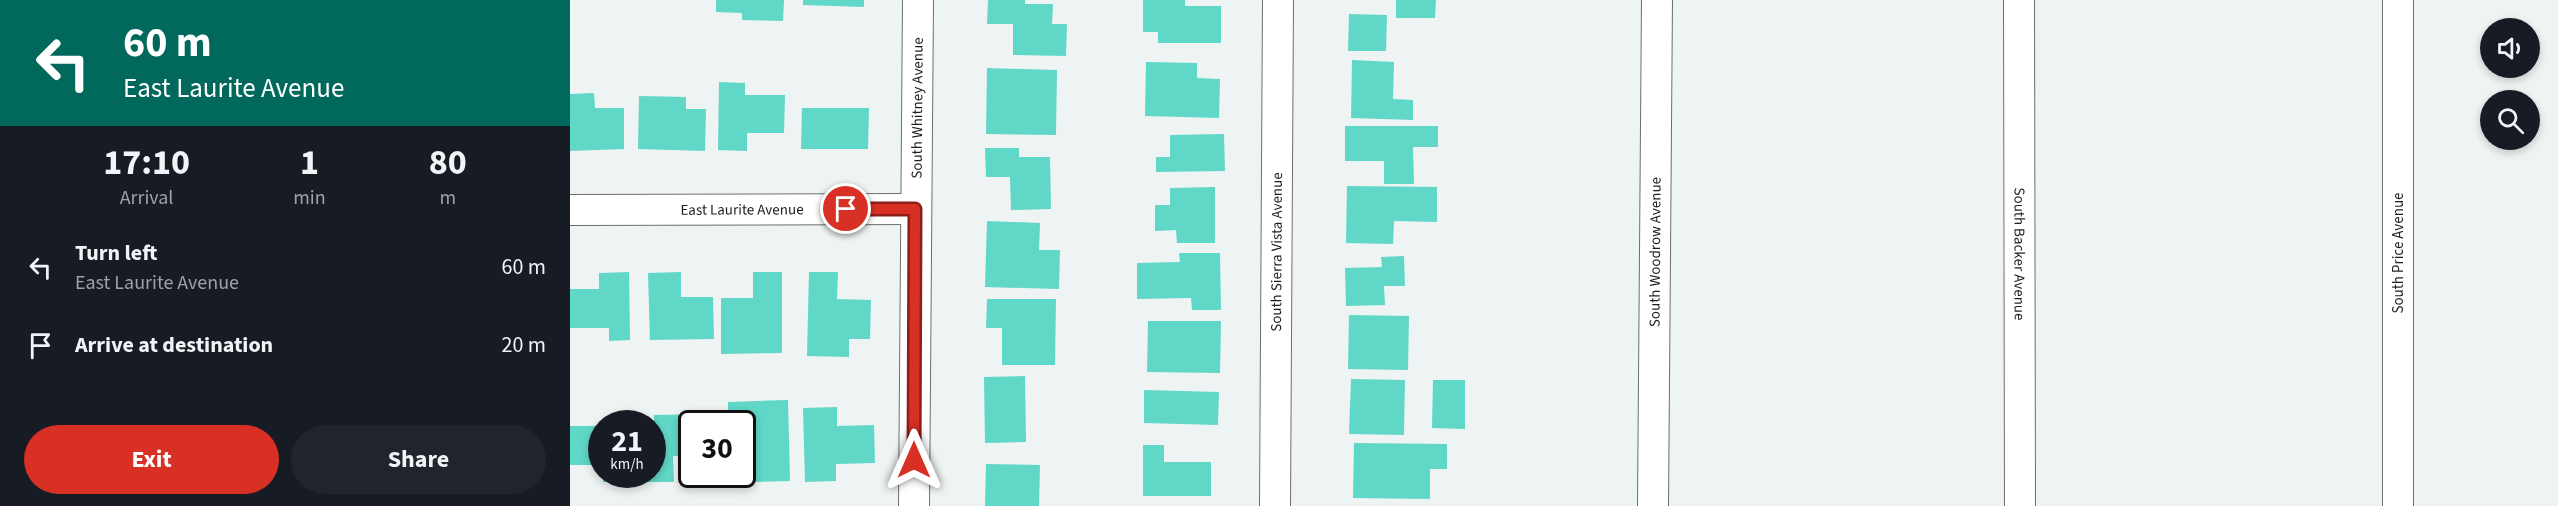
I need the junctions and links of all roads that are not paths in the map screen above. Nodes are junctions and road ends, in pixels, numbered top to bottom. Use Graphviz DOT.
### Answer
graph roads {
  1 [pos="918,0"];
  2 [pos="1278,0"];
  3 [pos="1657,0"];
  4 [pos="2019,0"];
  5 [pos="2398,0"];
  6 [pos="915,209"];
  7 [pos="570,210"];
  8 [pos="914,506"];
  9 [pos="1275,506"];
  10 [pos="1653,506"];
  11 [pos="2020,506"];
  12 [pos="2398,506"];
  1 -- 6 [label="street, South Whitney Avenue"];
  2 -- 9 [label="street, South Sierra Vista Avenue"];
  3 -- 10 [label="street, South Woodrow Avenue"];
  4 -- 11 [label="street, South Backer Avenue"];
  5 -- 12 [label="street, South Price Avenue"];
  6 -- 7 [label="street, East Laurite Avenue"];
  6 -- 8 [label="street, South Whitney Avenue"];
}
